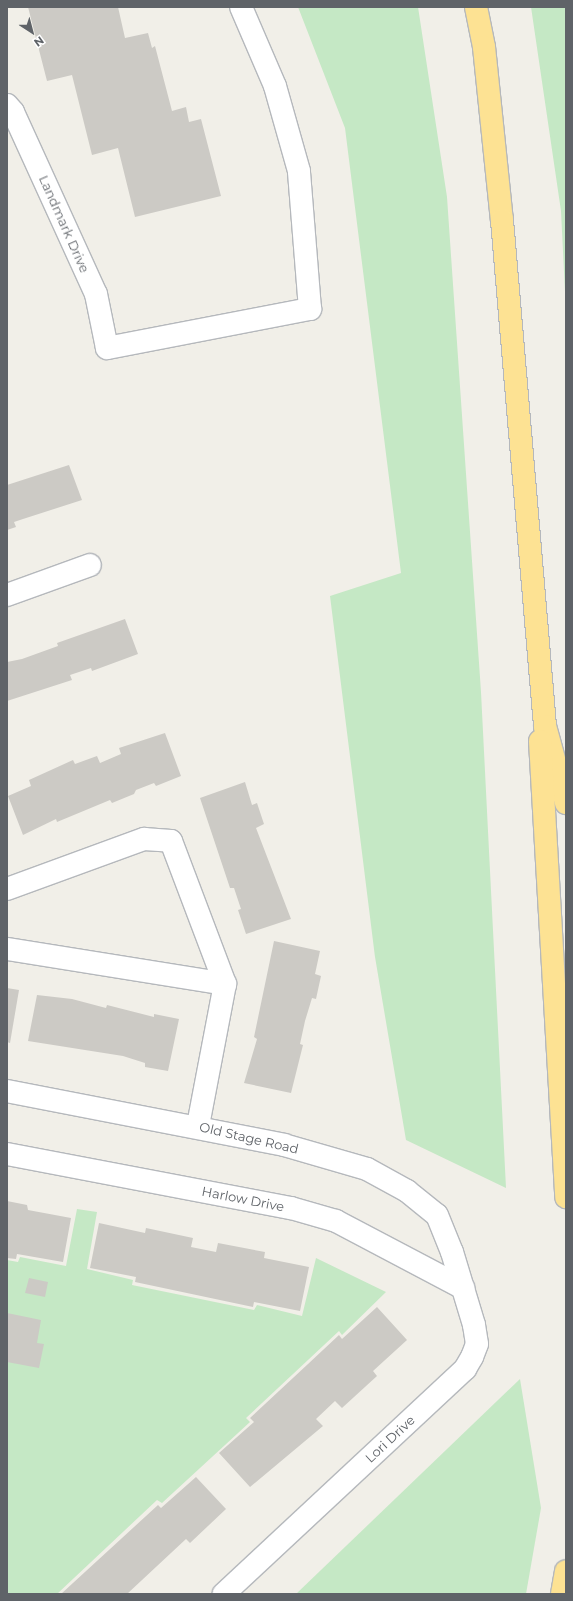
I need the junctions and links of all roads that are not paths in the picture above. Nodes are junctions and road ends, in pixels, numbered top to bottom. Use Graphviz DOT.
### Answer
graph roads {
  1 [pos="241,7"];
  2 [pos="476,7"];
  3 [pos="7,106"];
  4 [pos="90,565"];
  5 [pos="531,581"];
  6 [pos="7,595"];
  7 [pos="566,802"];
  8 [pos="7,889"];
  9 [pos="7,949"];
  10 [pos="225,984"];
  11 [pos="7,1091"];
  12 [pos="198,1126"];
  13 [pos="7,1154"];
  14 [pos="566,1197"];
  15 [pos="452,1252"];
  16 [pos="464,1288"];
  17 [pos="566,1571"];
  18 [pos="224,1594"];
  19 [pos="562,1594"];
  1 -- 3 [label="street, Landmark Drive"];
  2 -- 5 [label="highway"];
  4 -- 6 [label="street"];
  5 -- 7 [label="highway"];
  5 -- 14 [label="highway"];
  8 -- 10 [label="street"];
  9 -- 10 [label="street"];
  10 -- 12 [label="street"];
  11 -- 12 [label="street, Old Stage Road"];
  12 -- 15 [label="street, Old Stage Road"];
  13 -- 16 [label="street, Harlow Drive"];
  15 -- 16 [label="street, Lori Drive"];
  16 -- 18 [label="street, Lori Drive"];
  17 -- 19 [label="highway"];
}
